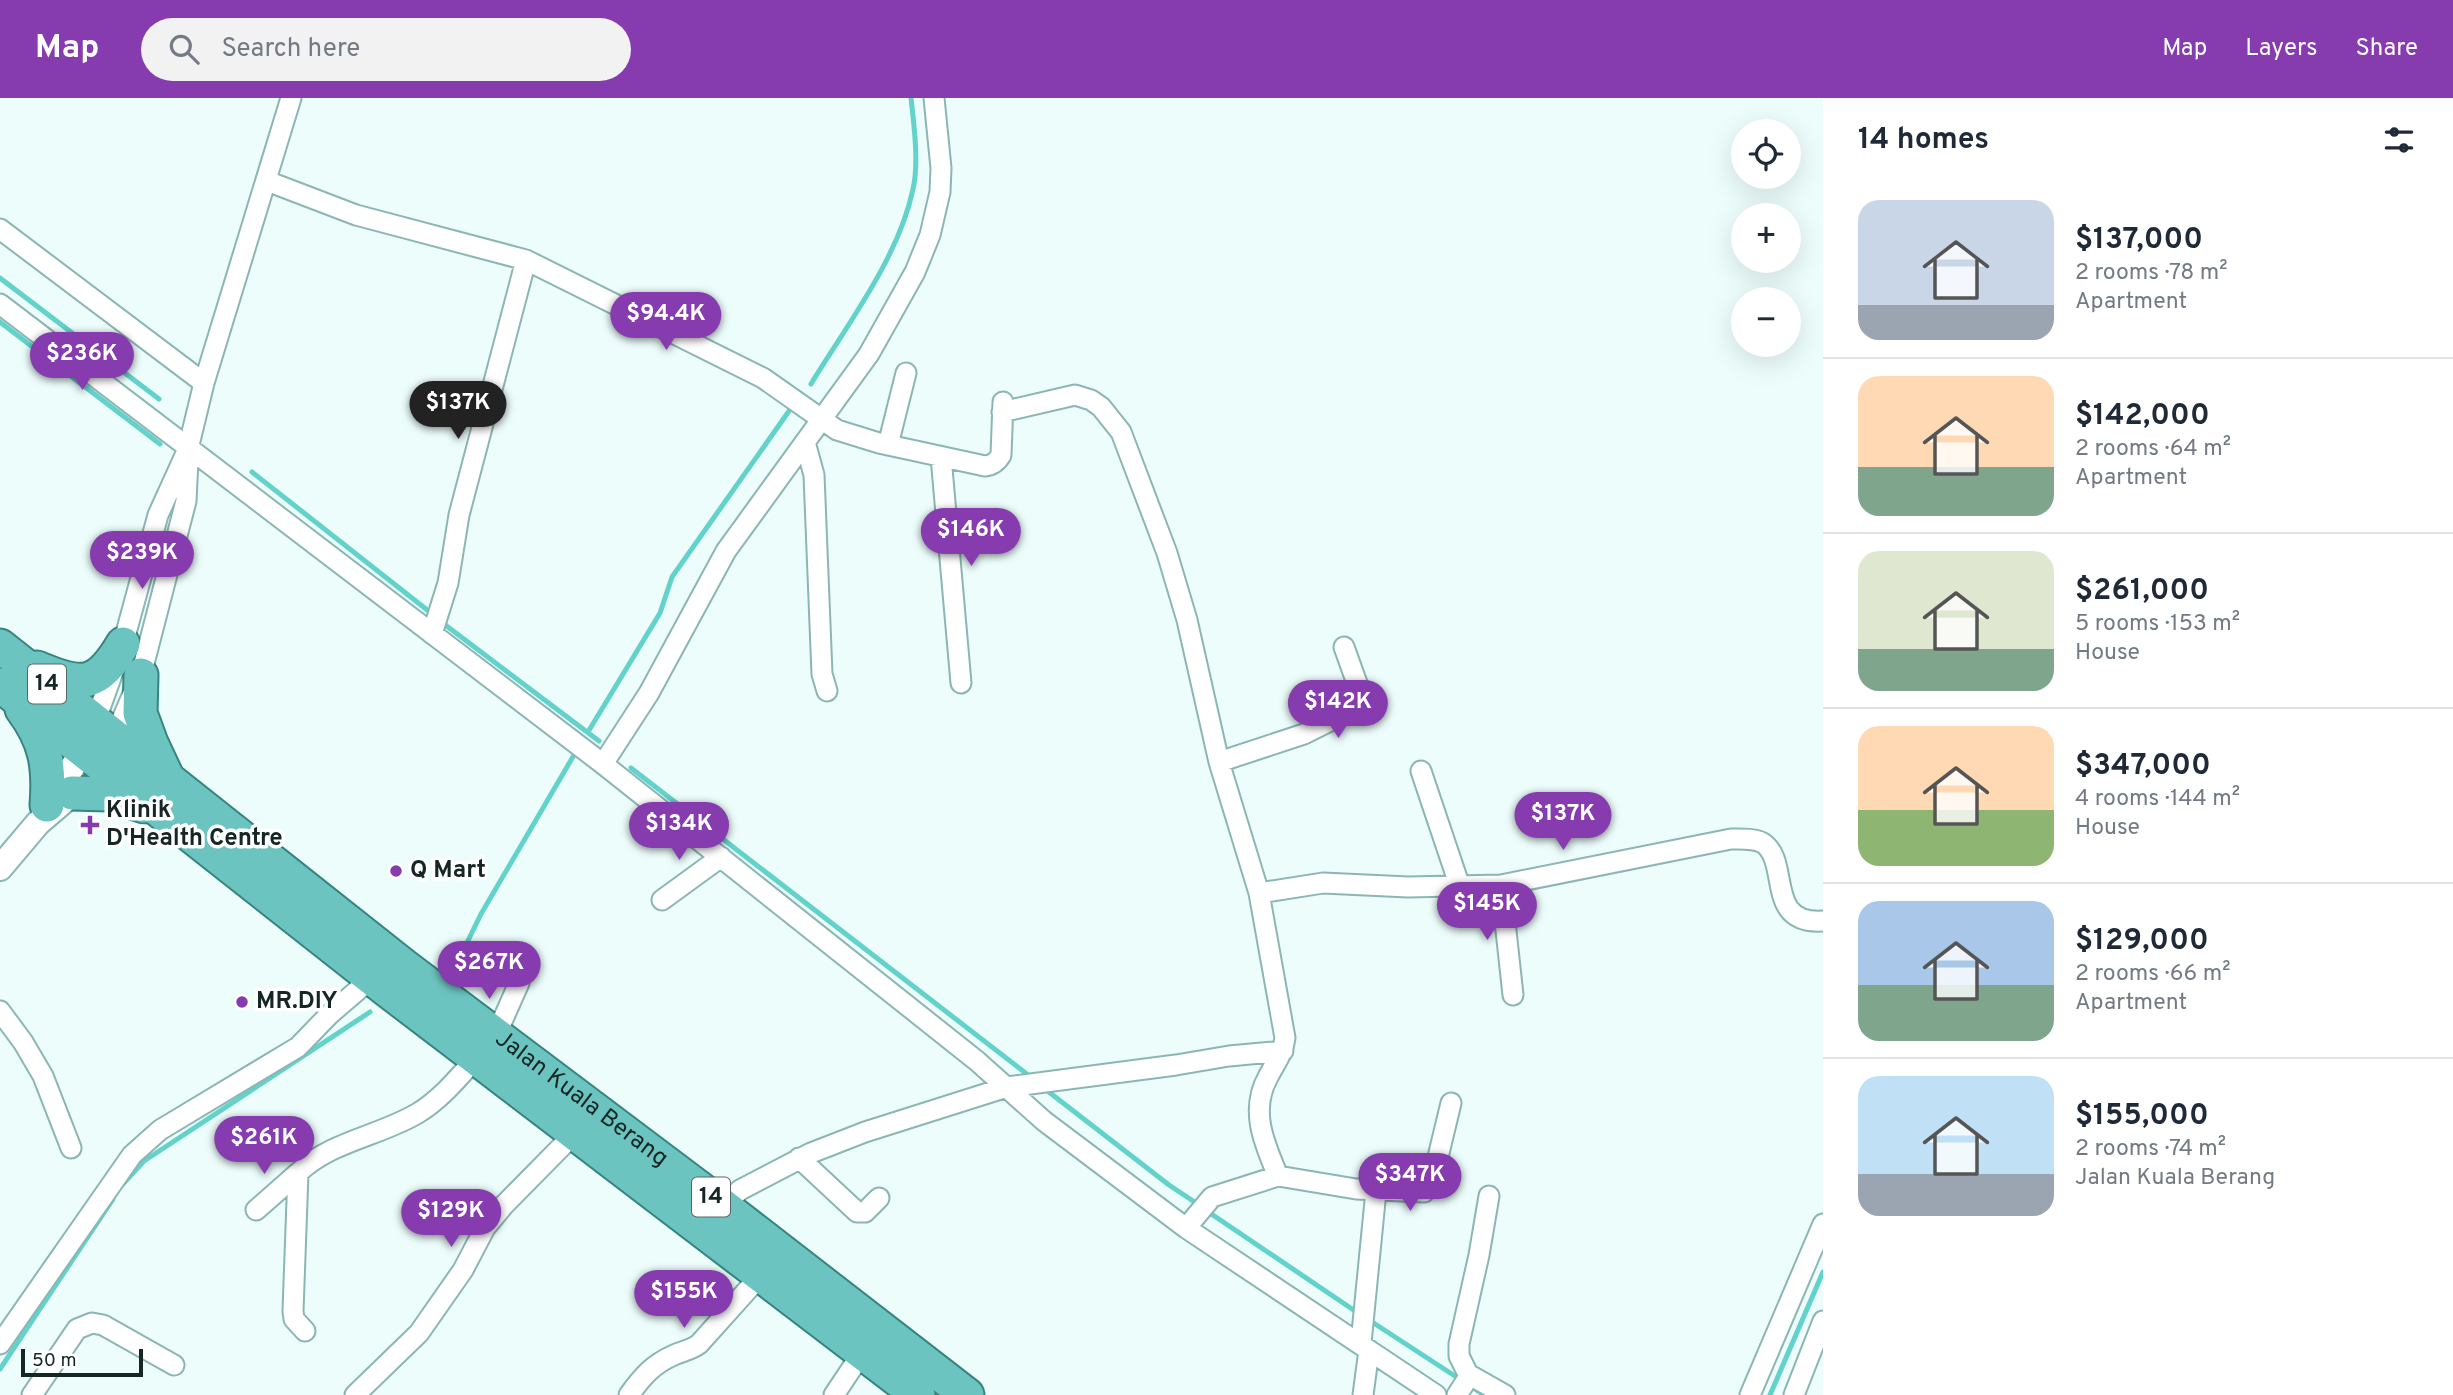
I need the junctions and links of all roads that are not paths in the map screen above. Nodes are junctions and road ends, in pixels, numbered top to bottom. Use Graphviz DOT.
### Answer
graph roads {
  1 [pos="290,98"];
  2 [pos="934,98"];
  3 [pos="267,181"];
  4 [pos="0,229"];
  5 [pos="526,260"];
  6 [pos="0,304"];
  7 [pos="906,373"];
  8 [pos="204,383"];
  9 [pos="821,420"];
  10 [pos="805,442"];
  11 [pos="888,445"];
  12 [pos="188,449"];
  13 [pos="941,457"];
  14 [pos="432,634"];
  15 [pos="123,644"];
  16 [pos="1344,647"];
  17 [pos="8,672"];
  18 [pos="141,675"];
  19 [pos="961,683"];
  20 [pos="827,691"];
  21 [pos="98,743"];
  22 [pos="1219,761"];
  23 [pos="603,764"];
  24 [pos="1421,772"];
  25 [pos="169,781"];
  26 [pos="52,807"];
  27 [pos="167,818"];
  28 [pos="721,857"];
  29 [pos="0,868"];
  30 [pos="1501,885"];
  31 [pos="1460,887"];
  32 [pos="1259,893"];
  33 [pos="662,900"];
  34 [pos="1823,921"];
  35 [pos="372,978"];
  36 [pos="519,983"];
  37 [pos="1513,995"];
  38 [pos="0,1011"];
  39 [pos="486,1046"];
  40 [pos="1283,1051"];
  41 [pos="1012,1086"];
  42 [pos="1451,1102"];
  43 [pos="575,1133"];
  44 [pos="71,1148"];
  45 [pos="799,1158"];
  46 [pos="298,1173"];
  47 [pos="1278,1176"];
  48 [pos="1376,1191"];
  49 [pos="1489,1196"];
  50 [pos="879,1198"];
  51 [pos="723,1206"];
  52 [pos="256,1210"];
  53 [pos="1189,1224"];
  54 [pos="1823,1224"];
  55 [pos="761,1275"];
  56 [pos="1823,1321"];
  57 [pos="305,1331"];
  58 [pos="1363,1333"];
  59 [pos="0,1344"];
  60 [pos="862,1353"];
  61 [pos="174,1365"];
  62 [pos="1464,1383"];
  63 [pos="362,1389"];
  64 [pos="32,1395"];
  65 [pos="385,1395"];
  66 [pos="629,1395"];
  67 [pos="834,1395"];
  68 [pos="918,1395"];
  69 [pos="967,1395"];
  70 [pos="1363,1395"];
  71 [pos="1436,1395"];
  72 [pos="1505,1395"];
  73 [pos="1750,1395"];
  74 [pos="1794,1395"];
  1 -- 3 [label="street"];
  2 -- 9 [label="street"];
  3 -- 5 [label="street"];
  3 -- 8 [label="street"];
  4 -- 8 [label="street"];
  5 -- 9 [label="street"];
  5 -- 14 [label="street"];
  6 -- 12 [label="street"];
  7 -- 11 [label="street"];
  8 -- 12 [label="street"];
  9 -- 10 [label="street"];
  9 -- 11 [label="street"];
  10 -- 20 [label="street"];
  10 -- 23 [label="street"];
  11 -- 13 [label="street"];
  12 -- 14 [label="street"];
  12 -- 15 [label="street"];
  12 -- 18 [label="street"];
  13 -- 19 [label="street"];
  13 -- 22 [label="street"];
  14 -- 23 [label="street"];
  15 -- 17 [label="highway"];
  15 -- 21 [label="street"];
  16 -- 22 [label="street"];
  17 -- 21 [label="highway, Jalan Kuala Berang / 14"];
  17 -- 26 [label="highway"];
  18 -- 21 [label="street"];
  18 -- 25 [label="highway"];
  21 -- 25 [label="highway, Jalan Kuala Berang / 14"];
  21 -- 26 [label="street"];
  21 -- 27 [label="highway, Jalan Kuala Berang / 14"];
  22 -- 32 [label="street"];
  23 -- 28 [label="street"];
  24 -- 31 [label="street"];
  25 -- 39 [label="highway, Jalan Kuala Berang / 14"];
  26 -- 27 [label="highway"];
  26 -- 29 [label="street"];
  27 -- 35 [label="highway, Jalan Kuala Berang / 14"];
  28 -- 33 [label="street"];
  28 -- 41 [label="street"];
  30 -- 31 [label="street"];
  30 -- 34 [label="street"];
  30 -- 37 [label="street"];
  31 -- 32 [label="street"];
  32 -- 40 [label="street"];
  35 -- 39 [label="highway, Jalan Kuala Berang / 14"];
  35 -- 59 [label="street"];
  36 -- 39 [label="street"];
  38 -- 44 [label="street"];
  39 -- 43 [label="highway, Jalan Kuala Berang / 14"];
  39 -- 46 [label="street"];
  39 -- 51 [label="highway, Jalan Kuala Berang / 14"];
  40 -- 41 [label="street"];
  40 -- 47 [label="street"];
  41 -- 45 [label="street"];
  41 -- 53 [label="street"];
  42 -- 48 [label="street"];
  43 -- 55 [label="highway, Jalan Kuala Berang / 14"];
  43 -- 63 [label="street"];
  45 -- 50 [label="street"];
  45 -- 51 [label="street"];
  46 -- 52 [label="street"];
  46 -- 57 [label="street"];
  47 -- 48 [label="street"];
  47 -- 53 [label="street"];
  48 -- 58 [label="street"];
  49 -- 62 [label="street"];
  51 -- 69 [label="highway, Jalan Kuala Berang / 14"];
  53 -- 58 [label="street"];
  54 -- 73 [label="street"];
  55 -- 60 [label="highway, Jalan Kuala Berang / 14"];
  55 -- 66 [label="street"];
  56 -- 74 [label="street"];
  58 -- 70 [label="street"];
  58 -- 71 [label="street"];
  60 -- 67 [label="street"];
  60 -- 68 [label="highway, Jalan Kuala Berang / 14"];
  61 -- 64 [label="street"];
  62 -- 72 [label="street"];
  63 -- 65 [label="street"];
}
